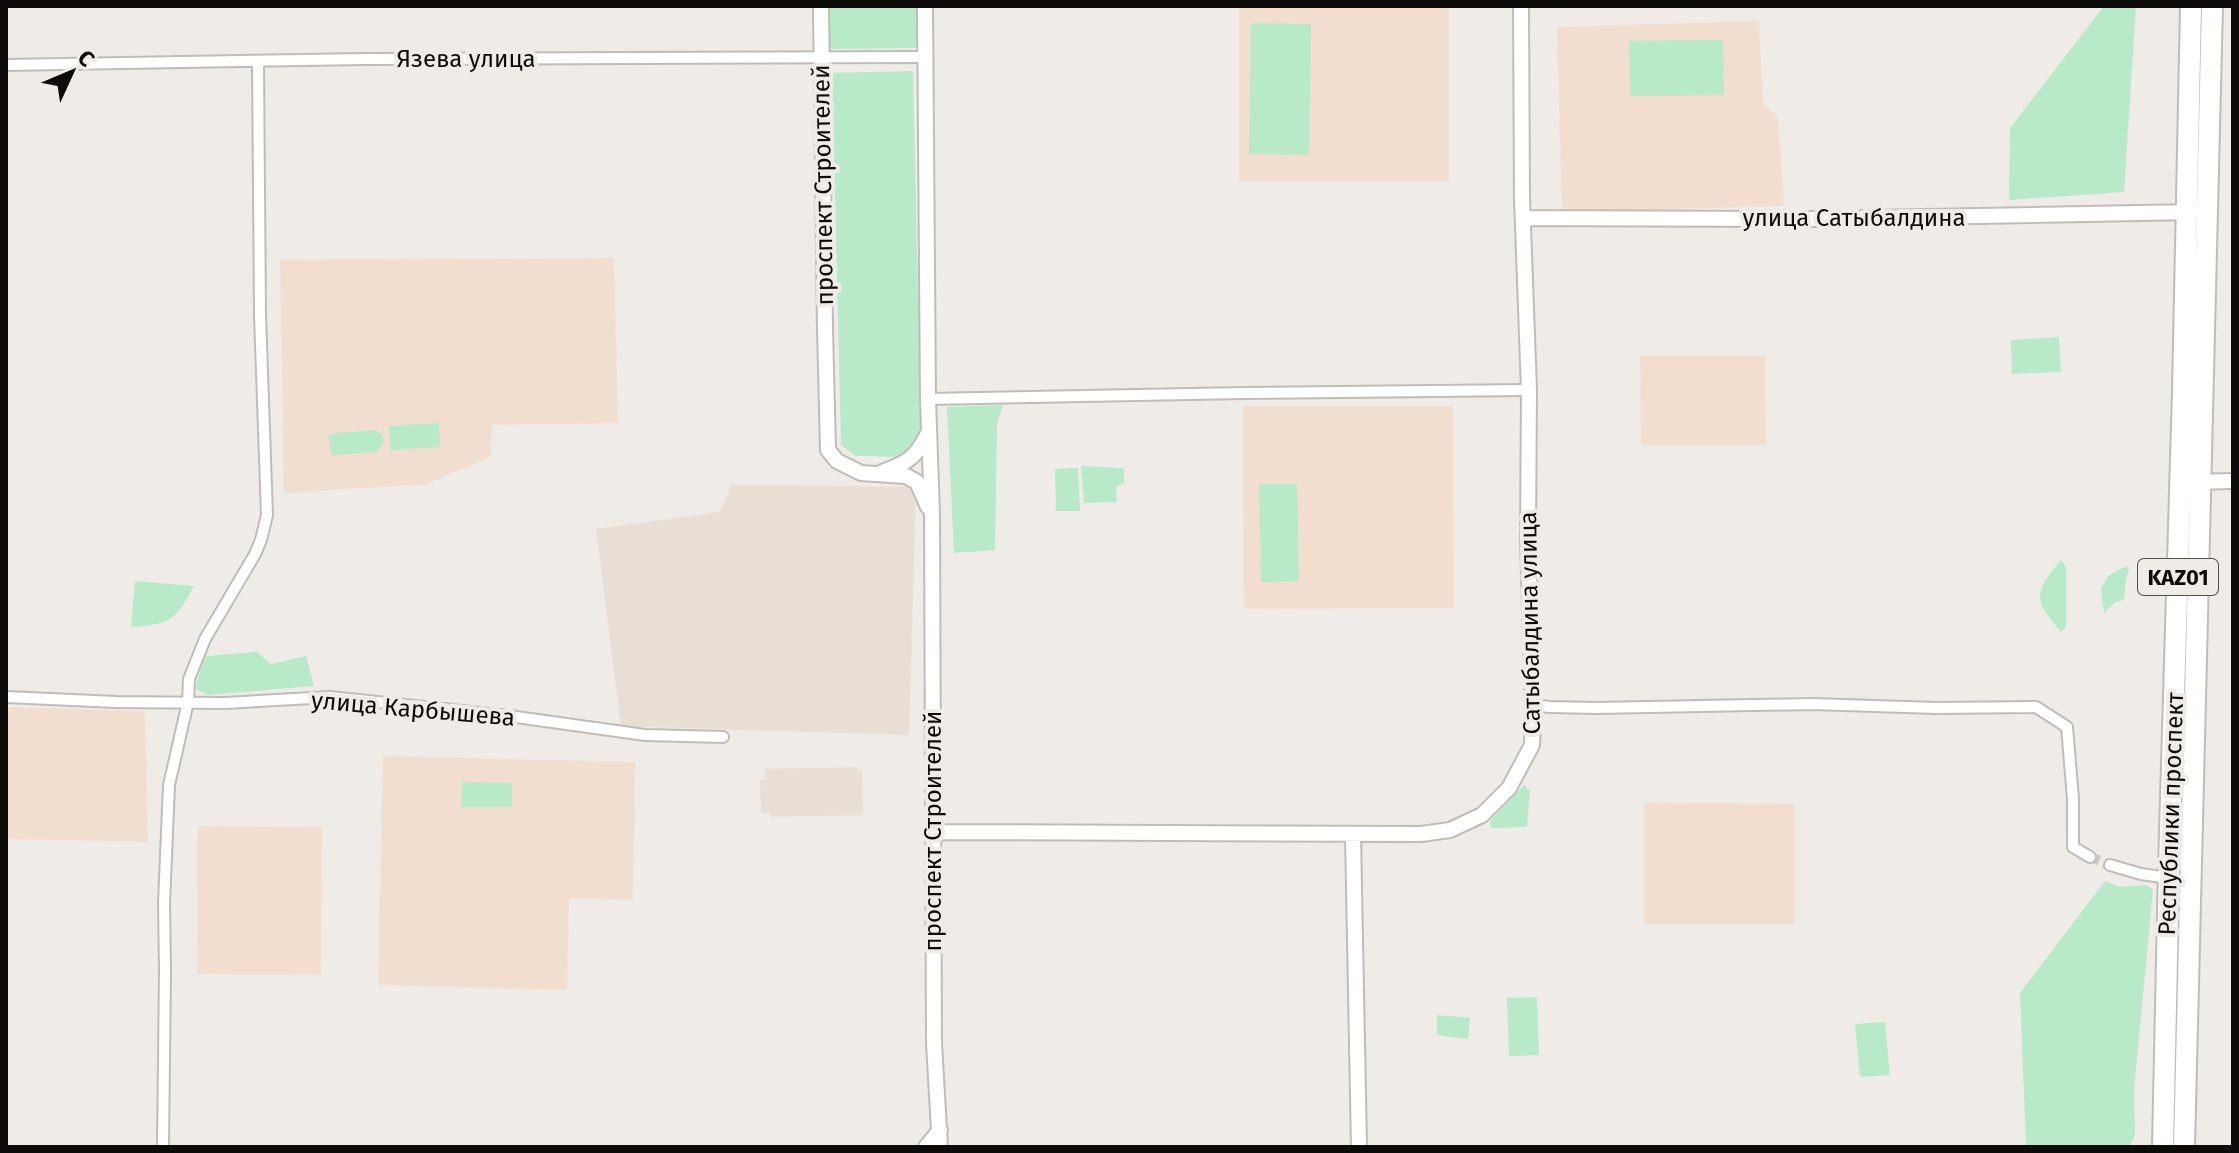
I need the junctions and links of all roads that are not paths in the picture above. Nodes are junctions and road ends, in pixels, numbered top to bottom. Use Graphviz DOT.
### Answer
graph roads {
  1 [pos="821,6"];
  2 [pos="925,6"];
  3 [pos="1521,6"];
  4 [pos="2191,6"];
  5 [pos="2212,6"];
  6 [pos="927,57"];
  7 [pos="821,58"];
  8 [pos="258,62"];
  9 [pos="6,65"];
  10 [pos="2196,212"];
  11 [pos="1523,218"];
  12 [pos="1529,390"];
  13 [pos="928,399"];
  14 [pos="929,431"];
  15 [pos="878,474"];
  16 [pos="2233,481"];
  17 [pos="2190,482"];
  18 [pos="932,514"];
  19 [pos="6,697"];
  20 [pos="188,702"];
  21 [pos="1531,705"];
  22 [pos="723,737"];
  23 [pos="934,832"];
  24 [pos="1353,835"];
  25 [pos="2090,857"];
  26 [pos="2110,865"];
  27 [pos="2169,878"];
  28 [pos="940,1130"];
  29 [pos="163,1147"];
  30 [pos="926,1147"];
  31 [pos="940,1147"];
  32 [pos="949,1147"];
  33 [pos="1359,1147"];
  34 [pos="2163,1147"];
  35 [pos="2184,1147"];
  1 -- 7 [label="street, проспект Строителей"];
  2 -- 6 [label="street, проспект Строителей"];
  3 -- 11 [label="street, Сатыбалдина улица"];
  4 -- 10 [label="highway, Республики проспект / KАZ01"];
  5 -- 10 [label="highway, Республики проспект / KАZ01"];
  6 -- 7 [label="street, Язева улица"];
  6 -- 13 [label="street, проспект Строителей"];
  7 -- 8 [label="street, Язева улица"];
  7 -- 15 [label="street, проспект Строителей"];
  8 -- 9 [label="street, Язева улица"];
  8 -- 20 [label="street"];
  10 -- 11 [label="street, улица Сатыбалдина"];
  10 -- 17 [label="highway, Республики проспект / KАZ01"];
  11 -- 12 [label="street, Сатыбалдина улица"];
  12 -- 13 [label="street"];
  12 -- 21 [label="street, Сатыбалдина улица"];
  13 -- 14 [label="street, проспект Строителей"];
  14 -- 15 [label="street"];
  14 -- 18 [label="street, проспект Строителей"];
  15 -- 18 [label="street, проспект Строителей"];
  16 -- 17 [label="street"];
  17 -- 27 [label="highway, Республики проспект / KАZ01"];
  17 -- 35 [label="highway, Республики проспект / KАZ01"];
  18 -- 23 [label="street, проспект Строителей"];
  19 -- 20 [label="street, улица Карбышева"];
  20 -- 22 [label="street, улица Карбышева"];
  20 -- 29 [label="street"];
  21 -- 24 [label="street, Сатыбалдина улица"];
  21 -- 25 [label="street"];
  23 -- 24 [label="street, Сатыбалдина улица"];
  23 -- 28 [label="street, проспект Строителей"];
  24 -- 33 [label="street"];
  26 -- 27 [label="street"];
  27 -- 34 [label="highway, Республики проспект / KАZ01"];
  28 -- 30 [label="street"];
  28 -- 31 [label="street, проспект Строителей"];
  28 -- 32 [label="street"];
}
